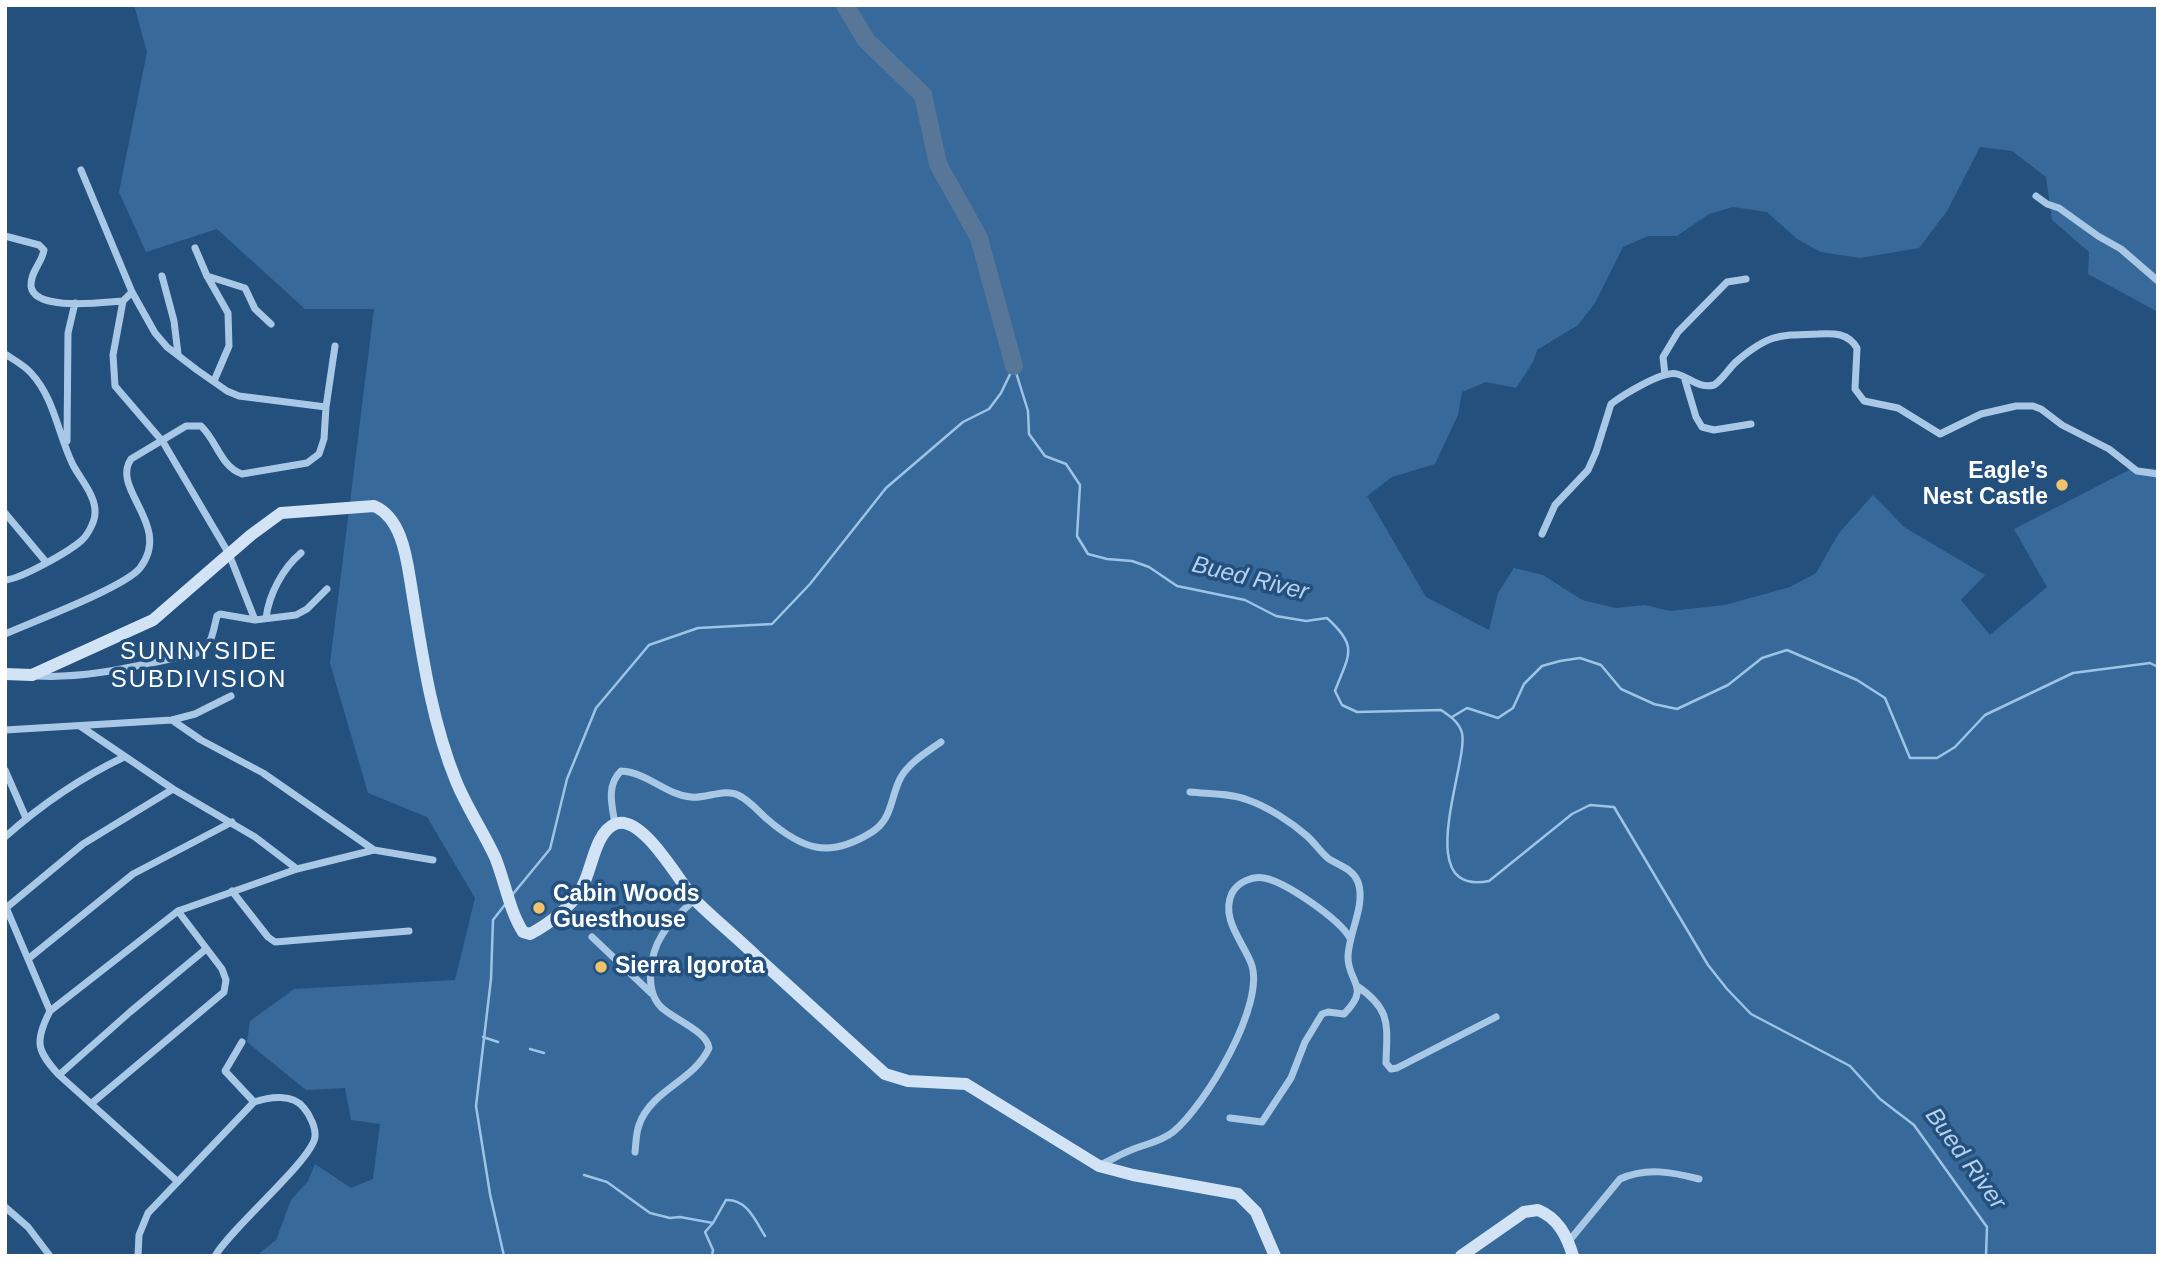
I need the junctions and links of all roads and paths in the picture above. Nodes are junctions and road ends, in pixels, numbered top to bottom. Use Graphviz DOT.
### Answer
graph roads {
  1 [pos="81,170"];
  2 [pos="2036,195"];
  3 [pos="5,236"];
  4 [pos="195,248"];
  5 [pos="162,276"];
  6 [pos="206,276"];
  7 [pos="1746,279"];
  8 [pos="2158,281"];
  9 [pos="132,292"];
  10 [pos="122,301"];
  11 [pos="75,303"];
  12 [pos="271,324"];
  13 [pos="335,346"];
  14 [pos="5,354"];
  15 [pos="178,354"];
  16 [pos="1665,375"];
  17 [pos="1685,380"];
  18 [pos="214,381"];
  19 [pos="326,407"];
  20 [pos="1751,424"];
  21 [pos="163,442"];
  22 [pos="67,447"];
  23 [pos="2158,474"];
  24 [pos="5,513"];
  25 [pos="1542,534"];
  26 [pos="301,553"];
  27 [pos="229,554"];
  28 [pos="46,562"];
  29 [pos="5,580"];
  30 [pos="327,589"];
  31 [pos="266,618"];
  32 [pos="255,620"];
  33 [pos="5,634"];
  34 [pos="5,674"];
  35 [pos="32,675"];
  36 [pos="231,696"];
  37 [pos="172,720"];
  38 [pos="80,726"];
  39 [pos="5,730"];
  40 [pos="941,742"];
  41 [pos="124,757"];
  42 [pos="5,771"];
  43 [pos="173,789"];
  44 [pos="1190,792"];
  45 [pos="26,818"];
  46 [pos="232,822"];
  47 [pos="615,824"];
  48 [pos="5,837"];
  49 [pos="374,850"];
  50 [pos="433,860"];
  51 [pos="296,869"];
  52 [pos="232,891"];
  53 [pos="695,900"];
  54 [pos="6,906"];
  55 [pos="178,911"];
  56 [pos="409,931"];
  57 [pos="592,937"];
  58 [pos="1350,938"];
  59 [pos="206,949"];
  60 [pos="28,959"];
  61 [pos="1357,986"];
  62 [pos="651,993"];
  63 [pos="50,1011"];
  64 [pos="1496,1017"];
  65 [pos="242,1042"];
  66 [pos="59,1075"];
  67 [pos="254,1102"];
  68 [pos="92,1103"];
  69 [pos="1230,1118"];
  70 [pos="635,1152"];
  71 [pos="1099,1166"];
  72 [pos="1699,1179"];
  73 [pos="177,1181"];
  74 [pos="5,1207"];
  75 [pos="1569,1241"];
  76 [pos="50,1256"];
  77 [pos="138,1256"];
  78 [pos="215,1256"];
  79 [pos="1275,1256"];
  80 [pos="1461,1256"];
  81 [pos="1573,1256"];
  1 -- 9 [label="street"];
  2 -- 8 [label="street"];
  3 -- 11 [label="street"];
  4 -- 6 [label="street"];
  5 -- 15 [label="street"];
  6 -- 12 [label="street"];
  6 -- 18 [label="street"];
  7 -- 16 [label="street"];
  9 -- 10 [label="street"];
  9 -- 15 [label="street"];
  10 -- 11 [label="street"];
  10 -- 21 [label="street"];
  11 -- 22 [label="street"];
  13 -- 19 [label="street"];
  14 -- 22 [label="street"];
  15 -- 18 [label="street"];
  16 -- 17 [label="street"];
  16 -- 25 [label="street"];
  17 -- 20 [label="street"];
  17 -- 23 [label="street"];
  18 -- 19 [label="street"];
  19 -- 21 [label="street"];
  21 -- 27 [label="street"];
  21 -- 33 [label="street"];
  22 -- 28 [label="street"];
  24 -- 28 [label="street"];
  26 -- 31 [label="street"];
  27 -- 32 [label="street"];
  27 -- 35 [label="main road"];
  27 -- 47 [label="main road"];
  28 -- 29 [label="street"];
  30 -- 31 [label="street"];
  31 -- 32 [label="street"];
  32 -- 35 [label="street"];
  34 -- 35 [label="main road"];
  36 -- 37 [label="street"];
  37 -- 38 [label="street"];
  37 -- 49 [label="street"];
  38 -- 39 [label="street"];
  38 -- 41 [label="street"];
  40 -- 47 [label="street"];
  41 -- 43 [label="street"];
  41 -- 45 [label="street"];
  42 -- 45 [label="street"];
  43 -- 46 [label="street"];
  43 -- 54 [label="street"];
  44 -- 58 [label="street"];
  45 -- 48 [label="street"];
  46 -- 51 [label="street"];
  46 -- 60 [label="street"];
  47 -- 53 [label="main road"];
  49 -- 50 [label="street"];
  49 -- 51 [label="street"];
  51 -- 52 [label="street"];
  52 -- 55 [label="street"];
  52 -- 56 [label="street"];
  53 -- 62 [label="street"];
  53 -- 71 [label="main road"];
  54 -- 60 [label="street"];
  55 -- 59 [label="street"];
  55 -- 63 [label="street"];
  57 -- 62 [label="street"];
  58 -- 61 [label="street"];
  58 -- 71 [label="street"];
  59 -- 66 [label="street"];
  59 -- 68 [label="street"];
  60 -- 63 [label="street"];
  61 -- 64 [label="street"];
  61 -- 69 [label="street"];
  62 -- 70 [label="street"];
  63 -- 66 [label="street"];
  65 -- 67 [label="street"];
  66 -- 68 [label="street"];
  67 -- 73 [label="street"];
  67 -- 78 [label="street"];
  68 -- 73 [label="street"];
  71 -- 79 [label="main road"];
  72 -- 75 [label="street"];
  73 -- 77 [label="street"];
  74 -- 76 [label="street"];
  75 -- 80 [label="main road"];
  75 -- 81 [label="main road"];
}
